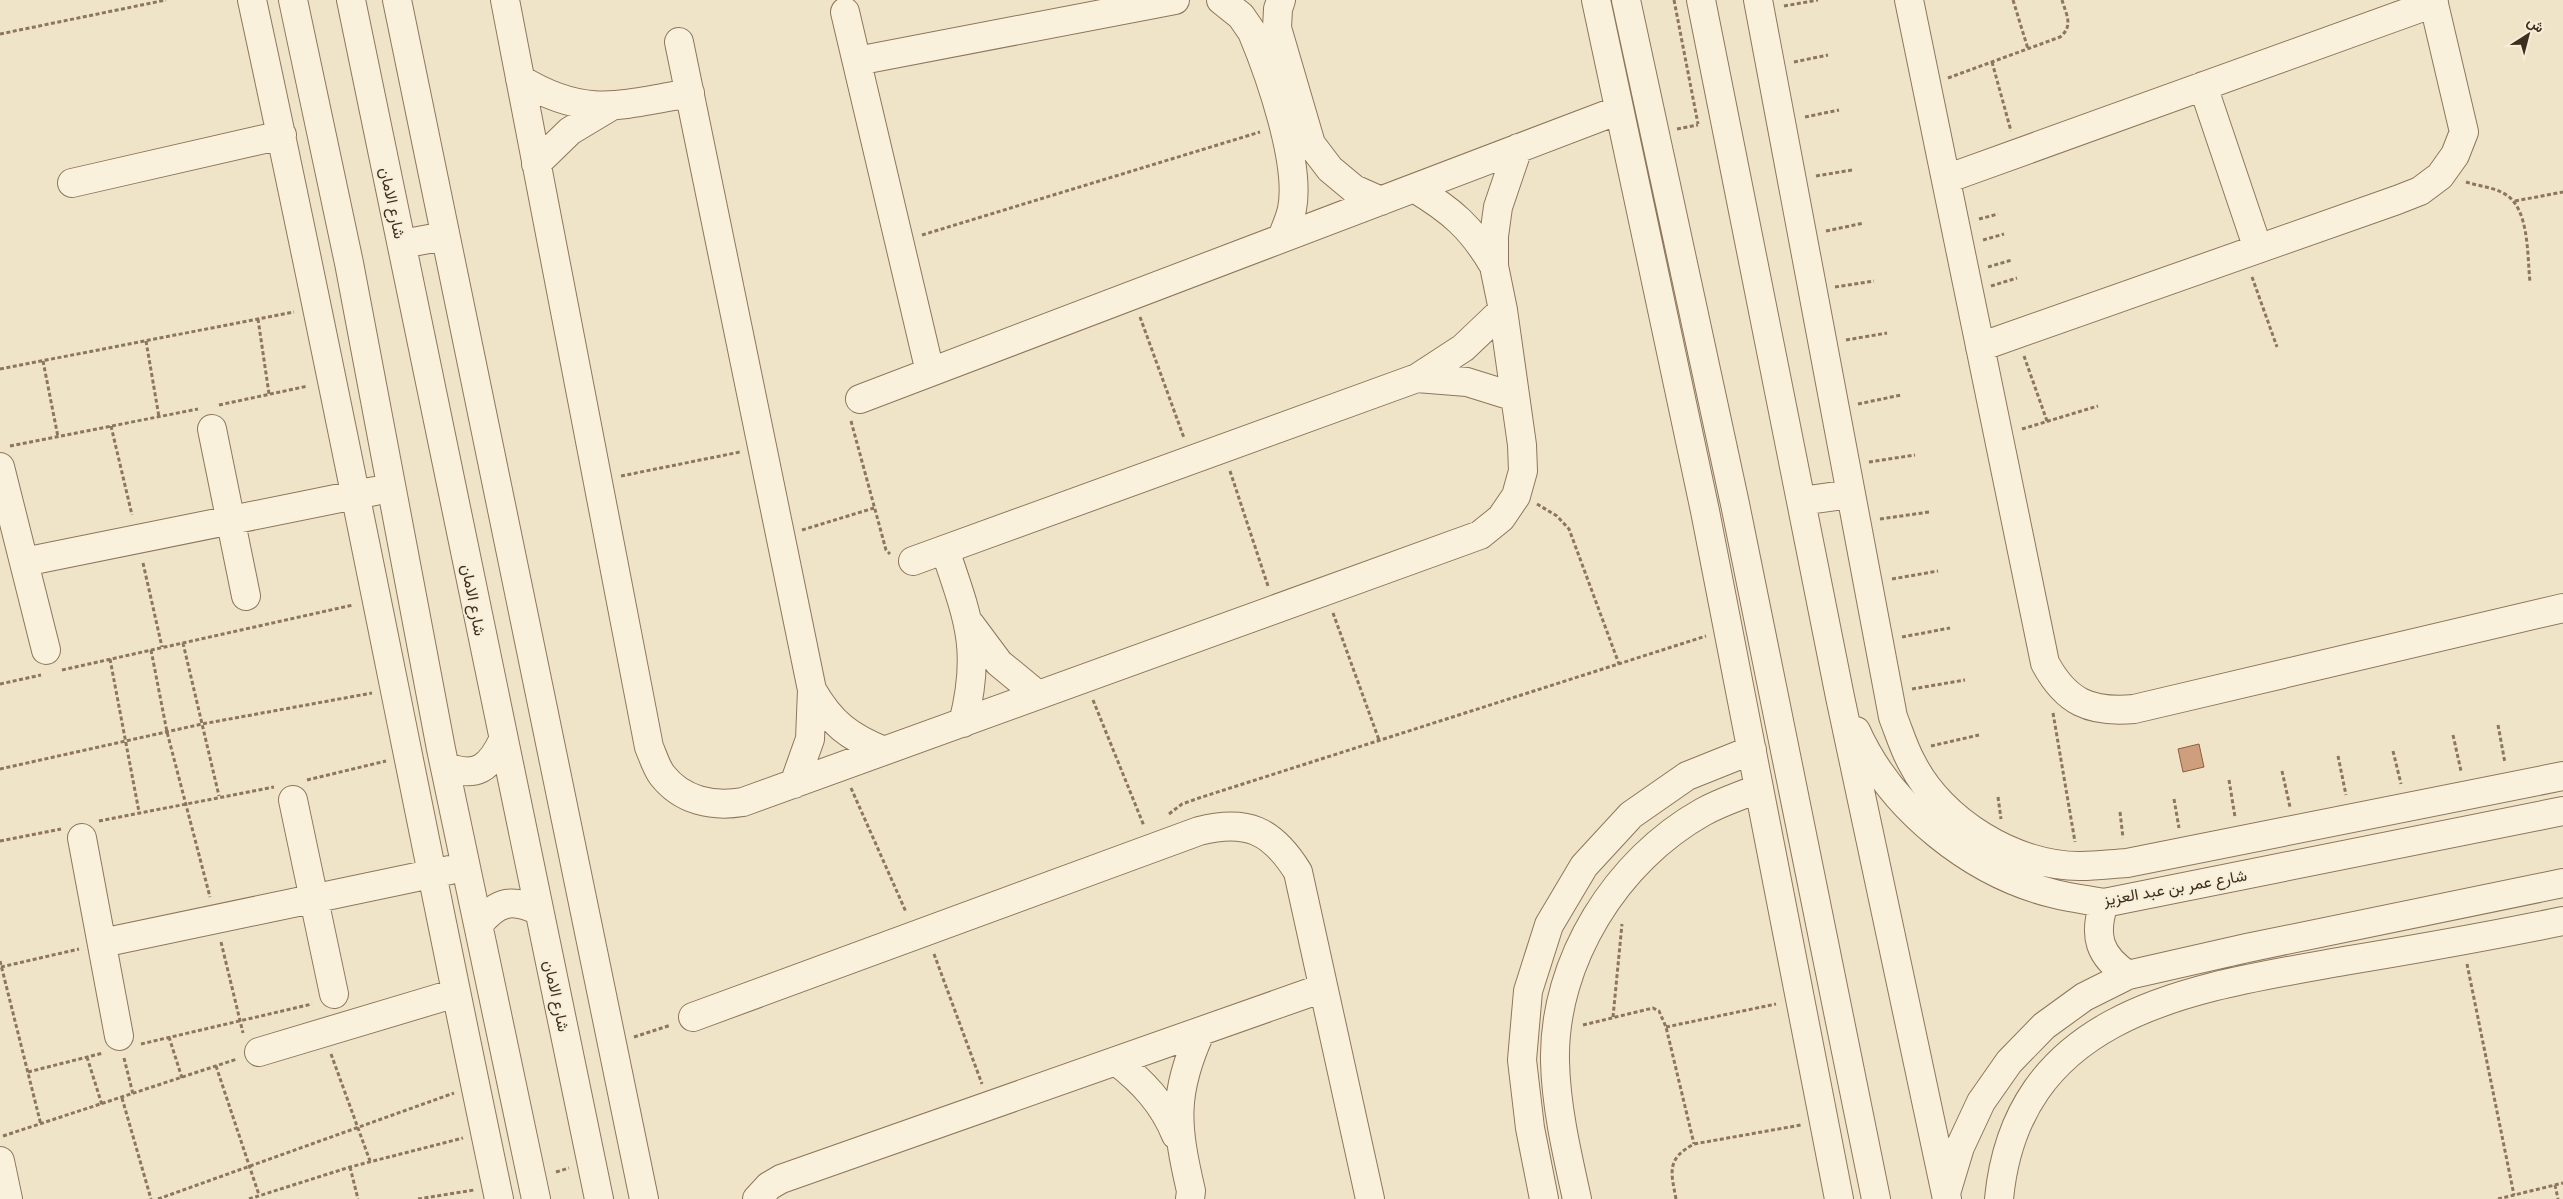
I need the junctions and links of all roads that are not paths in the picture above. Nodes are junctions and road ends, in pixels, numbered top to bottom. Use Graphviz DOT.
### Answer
graph roads {
  1 [pos="252,0"];
  2 [pos="293,0"];
  3 [pos="351,0"];
  4 [pos="397,0"];
  5 [pos="505,0"];
  6 [pos="1175,0"];
  7 [pos="1221,0"];
  8 [pos="1281,0"];
  9 [pos="1596,0"];
  10 [pos="1626,0"];
  11 [pos="1702,0"];
  12 [pos="1909,0"];
  13 [pos="2433,1"];
  14 [pos="1759,5"];
  15 [pos="846,12"];
  16 [pos="679,42"];
  17 [pos="857,61"];
  18 [pos="520,79"];
  19 [pos="2203,86"];
  20 [pos="690,93"];
  21 [pos="610,107"];
  22 [pos="1620,110"];
  23 [pos="282,134"];
  24 [pos="1518,148"];
  25 [pos="536,164"];
  26 [pos="1946,179"];
  27 [pos="72,183"];
  28 [pos="1414,188"];
  29 [pos="1381,200"];
  30 [pos="445,236"];
  31 [pos="1282,238"];
  32 [pos="402,244"];
  33 [pos="2250,251"];
  34 [pos="1494,266"];
  35 [pos="1502,310"];
  36 [pos="321,318"];
  37 [pos="361,323"];
  38 [pos="1980,347"];
  39 [pos="930,372"];
  40 [pos="1417,378"];
  41 [pos="1515,397"];
  42 [pos="860,399"];
  43 [pos="212,414"];
  44 [pos="0,467"];
  45 [pos="391,487"];
  46 [pos="356,494"];
  47 [pos="1851,494"];
  48 [pos="1801,501"];
  49 [pos="1734,504"];
  50 [pos="1705,511"];
  51 [pos="230,520"];
  52 [pos="945,550"];
  53 [pos="913,561"];
  54 [pos="24,562"];
  55 [pos="246,596"];
  56 [pos="2563,608"];
  57 [pos="969,622"];
  58 [pos="49,665"];
  59 [pos="812,690"];
  60 [pos="1038,695"];
  61 [pos="1840,697"];
  62 [pos="963,722"];
  63 [pos="503,740"];
  64 [pos="1752,750"];
  65 [pos="884,751"];
  66 [pos="445,766"];
  67 [pos="2563,776"];
  68 [pos="794,784"];
  69 [pos="1759,788"];
  70 [pos="291,789"];
  71 [pos="2563,811"];
  72 [pos="83,829"];
  73 [pos="2189,848"];
  74 [pos="466,867"];
  75 [pos="431,874"];
  76 [pos="2563,883"];
  77 [pos="2202,884"];
  78 [pos="314,899"];
  79 [pos="2470,901"];
  80 [pos="2104,903"];
  81 [pos="539,911"];
  82 [pos="2563,921"];
  83 [pos="479,924"];
  84 [pos="2470,939"];
  85 [pos="102,944"];
  86 [pos="2247,948"];
  87 [pos="1829,968"];
  88 [pos="2128,975"];
  89 [pos="2254,977"];
  90 [pos="1798,986"];
  91 [pos="1323,988"];
  92 [pos="456,993"];
  93 [pos="325,998"];
  94 [pos="693,1017"];
  95 [pos="1201,1031"];
  96 [pos="120,1042"];
  97 [pos="253,1054"];
  98 [pos="1116,1061"];
  99 [pos="1179,1140"];
  100 [pos="0,1161"];
  101 [pos="534,1189"];
  102 [pos="498,1192"];
  103 [pos="1946,1196"];
  104 [pos="637,1198"];
  105 [pos="8,1199"];
  106 [pos="599,1199"];
  107 [pos="757,1199"];
  108 [pos="1190,1199"];
  109 [pos="1370,1199"];
  110 [pos="1544,1199"];
  111 [pos="1576,1199"];
  112 [pos="1839,1199"];
  113 [pos="1876,1199"];
  114 [pos="1999,1199"];
  1 -- 23 [label="street"];
  2 -- 37 [label="street"];
  3 -- 32 [label="street, شارع الامان"];
  4 -- 30 [label="street"];
  5 -- 18 [label="street"];
  6 -- 17 [label="street"];
  7 -- 31 [label="street"];
  8 -- 29 [label="street"];
  9 -- 22 [label="street"];
  10 -- 49 [label="street"];
  11 -- 48 [label="street"];
  12 -- 26 [label="street"];
  13 -- 19 [label="street"];
  13 -- 33 [label="street"];
  14 -- 47 [label="street"];
  15 -- 17 [label="street"];
  16 -- 20 [label="street"];
  17 -- 39 [label="street"];
  18 -- 21 [label="street"];
  18 -- 25 [label="street"];
  19 -- 26 [label="street"];
  19 -- 33 [label="street"];
  20 -- 21 [label="street"];
  20 -- 59 [label="street"];
  21 -- 25 [label="street"];
  22 -- 24 [label="street"];
  22 -- 50 [label="street"];
  23 -- 27 [label="street"];
  23 -- 36 [label="street"];
  24 -- 28 [label="street"];
  24 -- 34 [label="street"];
  25 -- 68 [label="street"];
  26 -- 38 [label="street"];
  28 -- 29 [label="street"];
  28 -- 34 [label="street"];
  29 -- 31 [label="street"];
  30 -- 32 [label="street"];
  30 -- 104 [label="street"];
  31 -- 39 [label="street"];
  32 -- 63 [label="street, شارع الامان"];
  33 -- 38 [label="street"];
  34 -- 35 [label="street"];
  35 -- 40 [label="street"];
  35 -- 41 [label="street"];
  36 -- 37 [label="street"];
  36 -- 46 [label="street"];
  37 -- 45 [label="street"];
  38 -- 56 [label="street"];
  39 -- 42 [label="street"];
  40 -- 41 [label="street"];
  40 -- 52 [label="street"];
  41 -- 60 [label="street"];
  43 -- 51 [label="street"];
  44 -- 54 [label="street"];
  45 -- 46 [label="street"];
  45 -- 66 [label="street"];
  46 -- 51 [label="street"];
  46 -- 75 [label="street"];
  47 -- 48 [label="street"];
  47 -- 73 [label="street"];
  48 -- 61 [label="street"];
  49 -- 50 [label="street"];
  49 -- 87 [label="street"];
  50 -- 64 [label="street"];
  51 -- 54 [label="street"];
  51 -- 55 [label="street"];
  52 -- 53 [label="street"];
  52 -- 57 [label="street"];
  54 -- 58 [label="street"];
  57 -- 60 [label="street"];
  57 -- 62 [label="street"];
  59 -- 65 [label="street"];
  59 -- 68 [label="street"];
  60 -- 62 [label="street"];
  61 -- 80 [label="street, شارع عمر بن عبد العزيز"];
  61 -- 103 [label="street"];
  62 -- 65 [label="street"];
  63 -- 66 [label="street"];
  63 -- 81 [label="street, شارع الامان"];
  64 -- 69 [label="street"];
  64 -- 110 [label="street"];
  65 -- 68 [label="street"];
  66 -- 74 [label="street"];
  67 -- 73 [label="street"];
  69 -- 90 [label="street"];
  69 -- 111 [label="street"];
  70 -- 78 [label="street"];
  71 -- 77 [label="street, شارع عمر بن عبد العزيز"];
  72 -- 85 [label="street"];
  73 -- 77 [label="street"];
  74 -- 75 [label="street"];
  74 -- 83 [label="street"];
  75 -- 78 [label="street"];
  75 -- 92 [label="street"];
  76 -- 79 [label="street"];
  77 -- 80 [label="street, شارع عمر بن عبد العزيز"];
  78 -- 85 [label="street"];
  78 -- 93 [label="street"];
  79 -- 84 [label="street"];
  79 -- 86 [label="street"];
  80 -- 88 [label="street"];
  81 -- 83 [label="street"];
  81 -- 106 [label="street, شارع الامان"];
  82 -- 84 [label="street"];
  83 -- 101 [label="street"];
  84 -- 89 [label="street"];
  85 -- 96 [label="street"];
  86 -- 88 [label="street"];
  86 -- 89 [label="street"];
  87 -- 90 [label="street"];
  87 -- 113 [label="street"];
  88 -- 103 [label="street"];
  89 -- 114 [label="street"];
  90 -- 112 [label="street"];
  91 -- 94 [label="street"];
  91 -- 95 [label="street"];
  91 -- 109 [label="street"];
  92 -- 97 [label="street"];
  92 -- 102 [label="street"];
  95 -- 98 [label="street"];
  95 -- 99 [label="street"];
  98 -- 99 [label="street"];
  98 -- 107 [label="street"];
  99 -- 108 [label="street"];
  100 -- 105 [label="street"];
}
